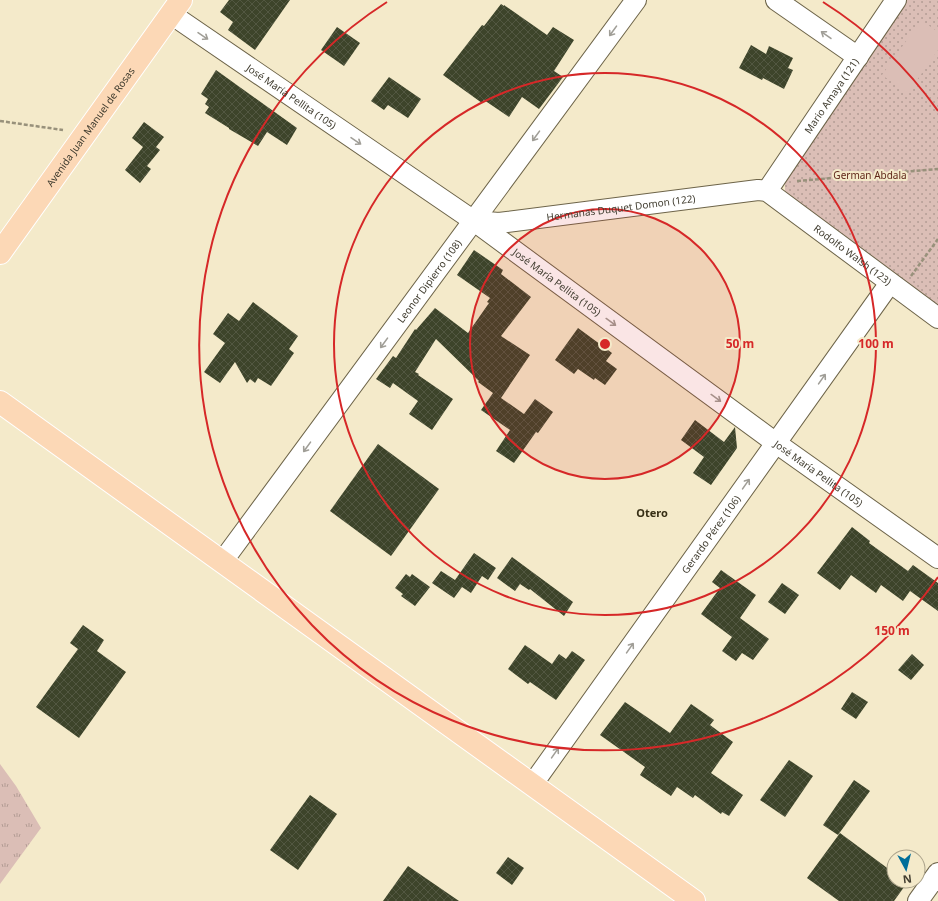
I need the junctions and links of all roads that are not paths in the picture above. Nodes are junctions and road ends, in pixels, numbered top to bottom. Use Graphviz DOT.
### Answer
graph roads {
  1 [pos="636,0"];
  2 [pos="776,0"];
  3 [pos="896,0"];
  4 [pos="176,7"];
  5 [pos="858,57"];
  6 [pos="767,192"];
  7 [pos="474,222"];
  8 [pos="0,253"];
  9 [pos="898,282"];
  10 [pos="938,318"];
  11 [pos="0,402"];
  12 [pos="776,443"];
  13 [pos="938,558"];
  14 [pos="222,562"];
  15 [pos="532,785"];
  16 [pos="938,873"];
  17 [pos="694,901"];
  18 [pos="918,901"];
  1 -- 7 [label="street, Leonor Dipierro (108), one-way"];
  5 -- 2 [label="street, one-way"];
  3 -- 5 [label="street, Mario Amaya (121)"];
  4 -- 7 [label="street, José María Pellita (105), one-way"];
  4 -- 8 [label="main road, Avenida Juan Manuel de Rosas"];
  5 -- 6 [label="street, Mario Amaya (121)"];
  6 -- 7 [label="street, Hermanas Duquet Domon (122)"];
  6 -- 9 [label="street, Rodolfo Walsh (123)"];
  7 -- 12 [label="street, José María Pellita (105), one-way"];
  7 -- 14 [label="street, Leonor Dipierro (108), one-way"];
  9 -- 10 [label="street, Rodolfo Walsh (123)"];
  12 -- 9 [label="street, Gerardo Pérez (106), one-way"];
  11 -- 14 [label="main road"];
  12 -- 13 [label="street, José María Pellita (105)"];
  15 -- 12 [label="street, Gerardo Pérez (106), one-way"];
  14 -- 15 [label="main road"];
  15 -- 17 [label="main road"];
  16 -- 18 [label="street"];
}
